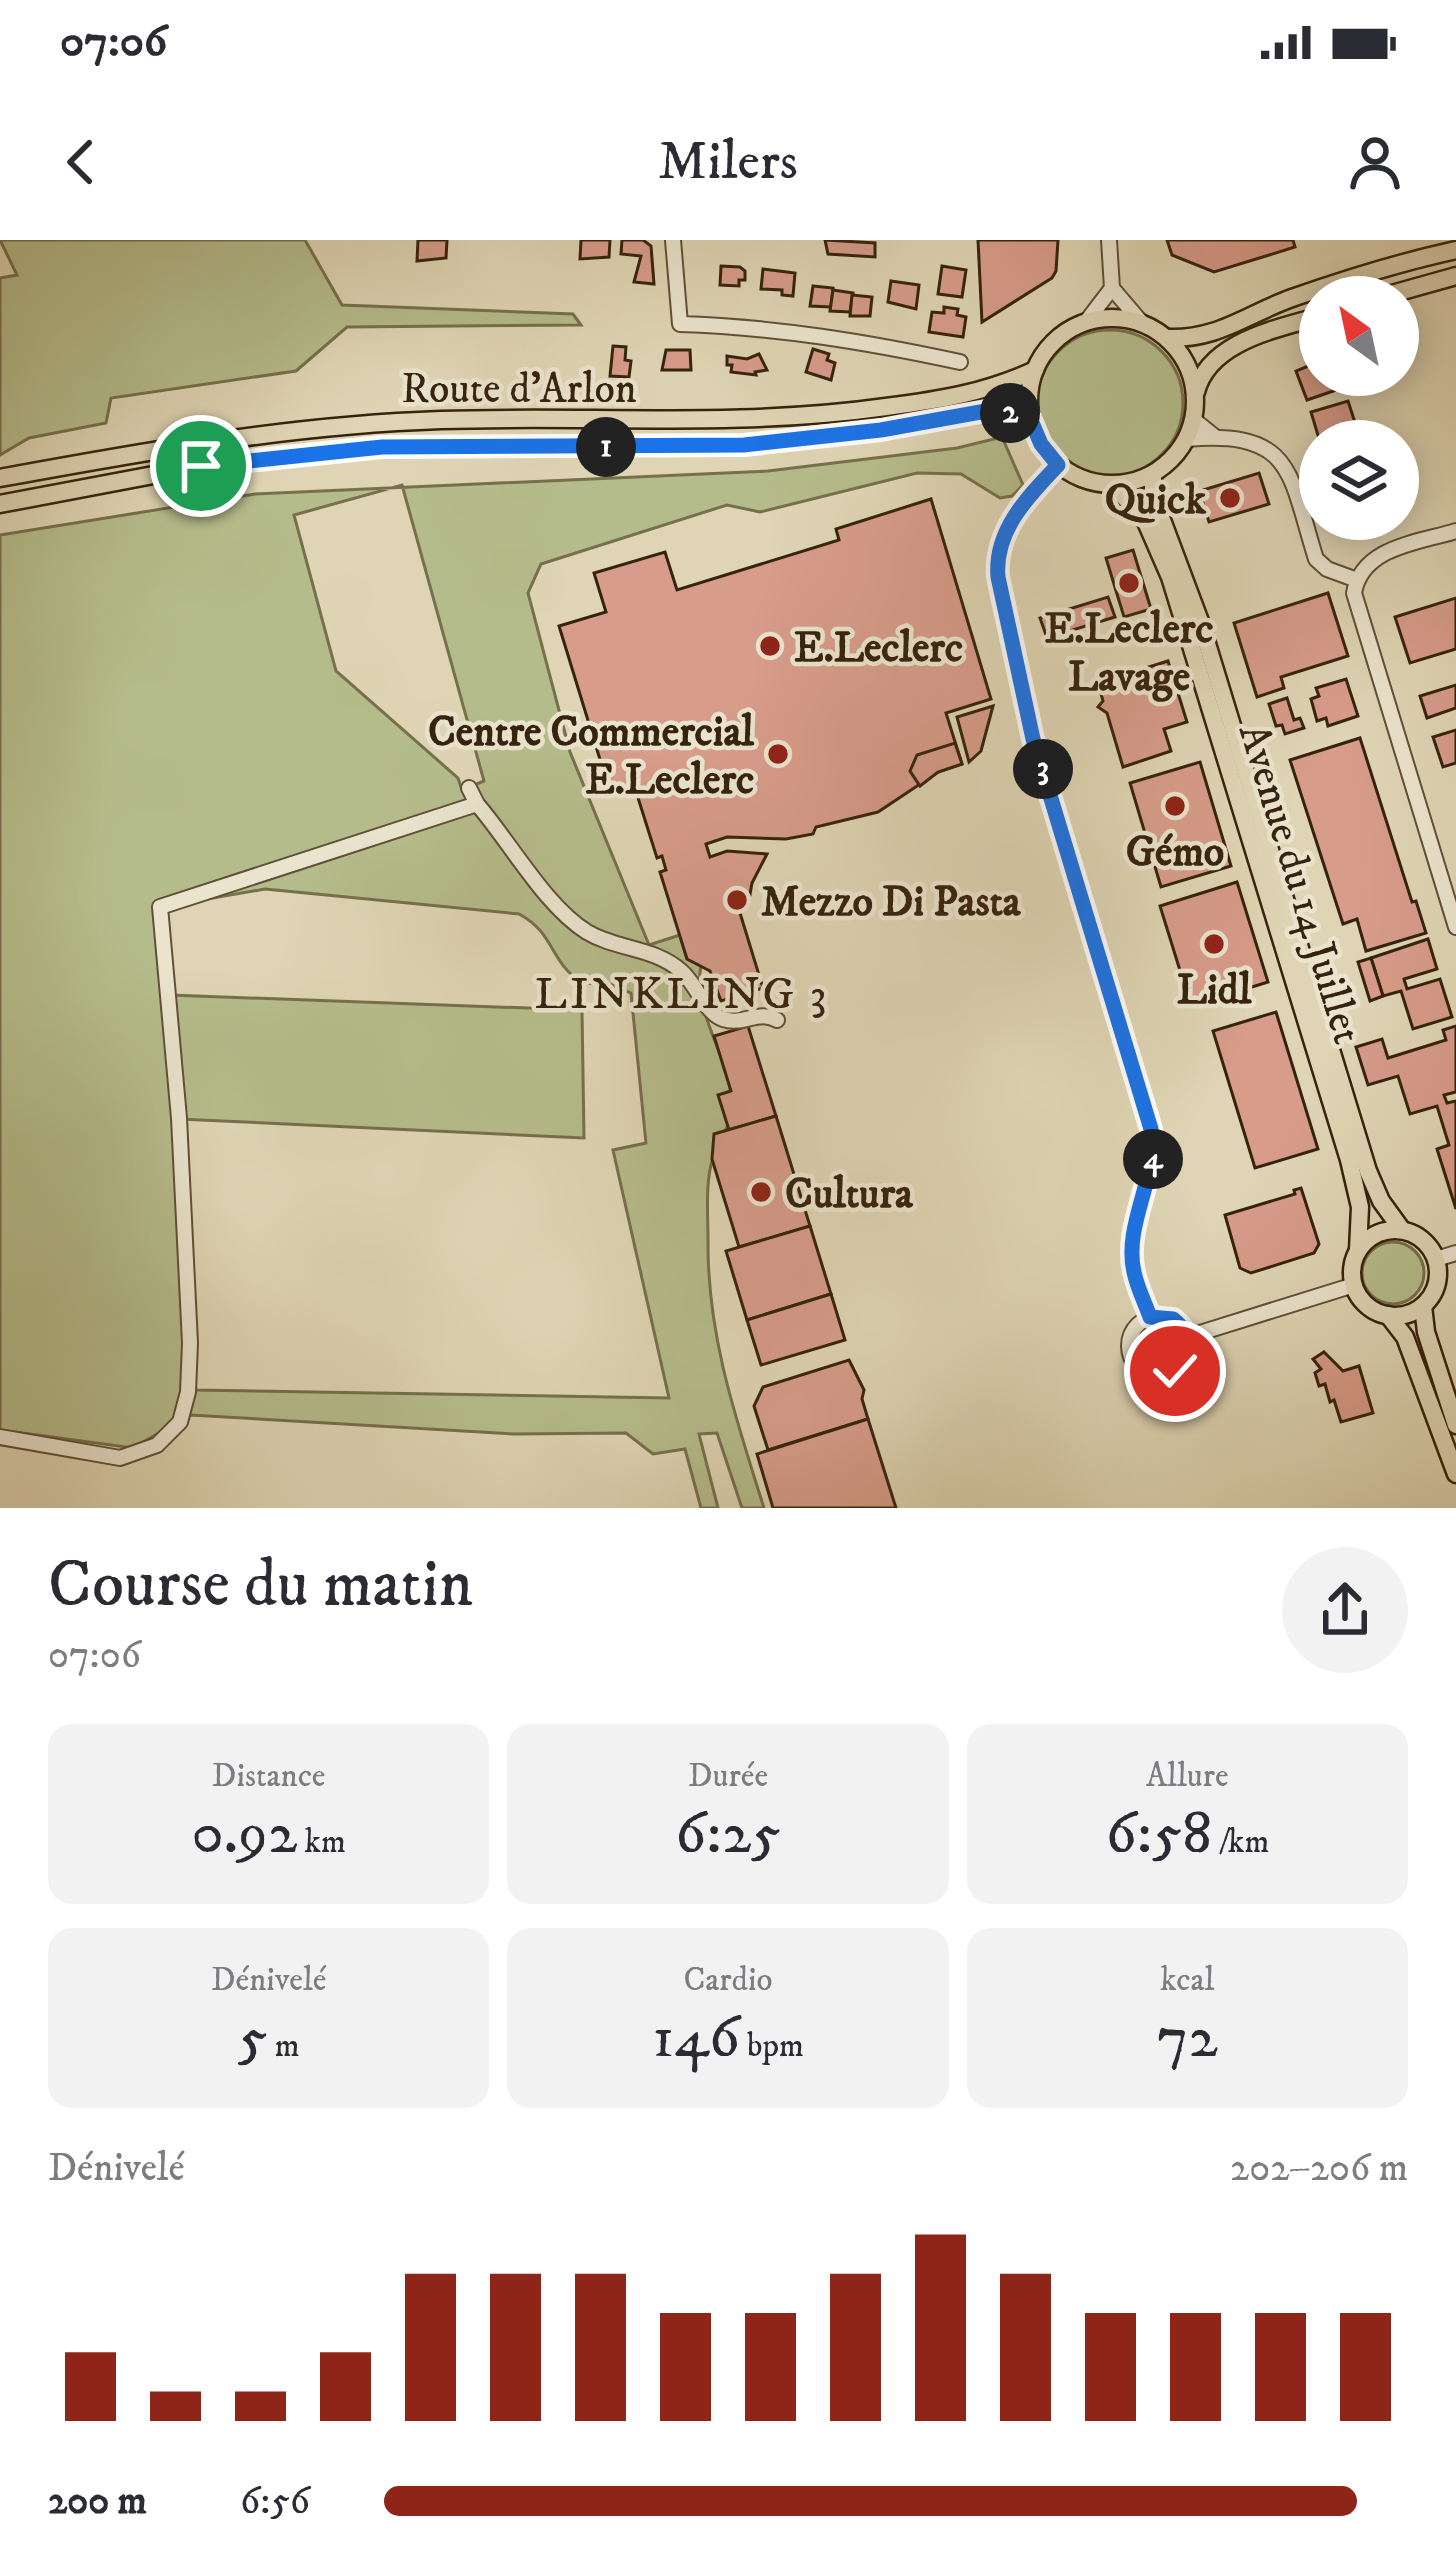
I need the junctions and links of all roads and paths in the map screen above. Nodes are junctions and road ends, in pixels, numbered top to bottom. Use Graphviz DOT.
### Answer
graph roads {
  1 [pos="673,240"];
  2 [pos="1109,240"];
  3 [pos="1456,250"];
  4 [pos="1456,276"];
  5 [pos="1419,286"];
  6 [pos="1112,288"];
  7 [pos="1086,322"];
  8 [pos="1141,322"];
  9 [pos="1299,323"];
  10 [pos="1167,338"];
  11 [pos="960,362"];
  12 [pos="1035,370"];
  13 [pos="1196,393"];
  14 [pos="1030,418"];
  15 [pos="1194,420"];
  16 [pos="1215,437"];
  17 [pos="1187,440"];
  18 [pos="1058,465"];
  19 [pos="1153,474"];
  20 [pos="0,478"];
  21 [pos="1114,485"];
  22 [pos="0,504"];
  23 [pos="1456,531"];
  24 [pos="1357,580"];
  25 [pos="469,788"];
  26 [pos="477,804"];
  27 [pos="1456,927"];
  28 [pos="777,1020"];
  29 [pos="1402,1230"];
  30 [pos="1358,1250"];
  31 [pos="1456,1253"];
  32 [pos="1436,1259"];
  33 [pos="1354,1285"];
  34 [pos="1423,1306"];
  35 [pos="1388,1316"];
  36 [pos="1150,1317"];
  37 [pos="1187,1336"];
  38 [pos="1456,1425"];
  39 [pos="0,1437"];
  40 [pos="1456,1474"];
  1 -- 11 [label="street"];
  2 -- 6 [label="street"];
  3 -- 10 [label="main road"];
  4 -- 5 [label="main road"];
  6 -- 7 [label="street"];
  6 -- 8 [label="street"];
  7 -- 8 [label="main road"];
  7 -- 12 [label="main road"];
  8 -- 10 [label="main road"];
  9 -- 13 [label="main road"];
  10 -- 13 [label="main road"];
  12 -- 14 [label="main road"];
  12 -- 20 [label="main road, Route d'Arlon"];
  13 -- 15 [label="main road"];
  14 -- 18 [label="main road"];
  14 -- 22 [label="main road, Route d'Arlon"];
  15 -- 16 [label="street"];
  15 -- 17 [label="main road"];
  16 -- 17 [label="street"];
  16 -- 24 [label="street"];
  17 -- 19 [label="main road"];
  18 -- 21 [label="main road"];
  18 -- 36 [label="street"];
  19 -- 21 [label="main road"];
  19 -- 29 [label="main road, Avenue du 14 Juillet"];
  21 -- 30 [label="main road, Avenue du 14 Juillet"];
  23 -- 24 [label="street"];
  24 -- 27 [label="street"];
  25 -- 26 [label="street"];
  26 -- 28 [label="street"];
  26 -- 39 [label="street"];
  29 -- 30 [label="main road"];
  29 -- 32 [label="main road"];
  30 -- 33 [label="main road"];
  31 -- 32 [label="street"];
  32 -- 34 [label="main road"];
  33 -- 35 [label="main road"];
  33 -- 37 [label="street"];
  34 -- 35 [label="main road"];
  34 -- 38 [label="main road"];
  35 -- 40 [label="main road"];
  36 -- 37 [label="street"];
  36 -- 37 [label="street"];
}
